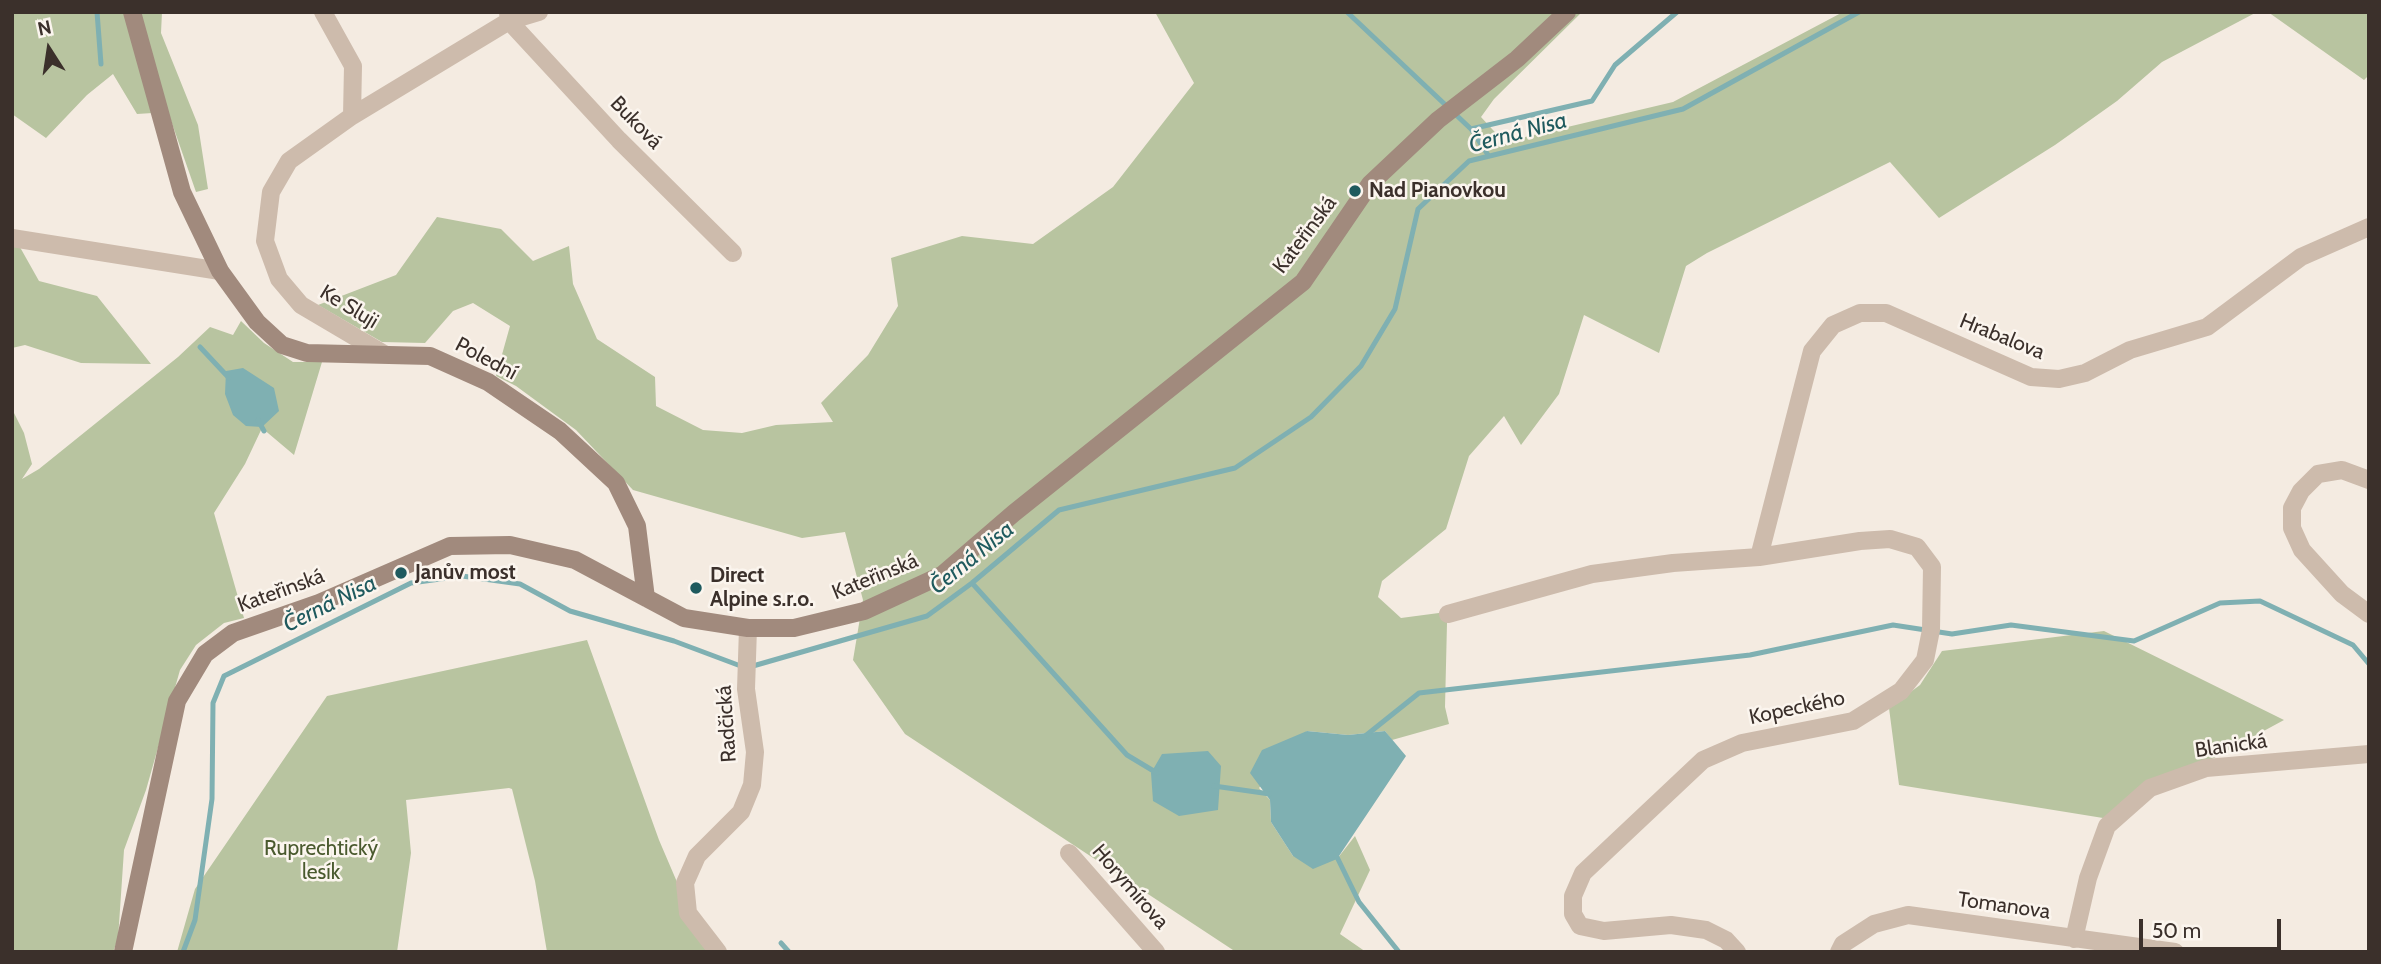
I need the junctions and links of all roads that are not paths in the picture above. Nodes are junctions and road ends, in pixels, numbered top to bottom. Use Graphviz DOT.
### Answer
graph roads {
  1 [pos="132,12"];
  2 [pos="324,12"];
  3 [pos="539,12"];
  4 [pos="1567,12"];
  5 [pos="509,16"];
  6 [pos="352,116"];
  7 [pos="2369,227"];
  8 [pos="12,238"];
  9 [pos="733,253"];
  10 [pos="220,271"];
  11 [pos="384,354"];
  12 [pos="2369,480"];
  13 [pos="1759,557"];
  14 [pos="646,598"];
  15 [pos="1448,614"];
  16 [pos="2369,614"];
  17 [pos="748,628"];
  18 [pos="2369,754"];
  19 [pos="1069,853"];
  20 [pos="2074,939"];
  21 [pos="123,952"];
  22 [pos="718,952"];
  23 [pos="1156,952"];
  24 [pos="1737,952"];
  25 [pos="1839,952"];
  26 [pos="2175,952"];
  1 -- 10 [label="street, Polední"];
  2 -- 6 [label="street"];
  3 -- 5 [label="street"];
  4 -- 17 [label="street, Kateřinská"];
  5 -- 6 [label="street"];
  5 -- 9 [label="street, Buková"];
  6 -- 11 [label="street, Ke Sluji"];
  7 -- 13 [label="street, Hrabalova"];
  8 -- 10 [label="street"];
  10 -- 11 [label="street, Polední"];
  11 -- 14 [label="street, Polední"];
  12 -- 16 [label="street"];
  13 -- 15 [label="street, Kopeckého"];
  13 -- 24 [label="street, Kopeckého"];
  14 -- 17 [label="street, Kateřinská"];
  14 -- 21 [label="street, Kateřinská"];
  17 -- 22 [label="street, Radčická"];
  18 -- 20 [label="street, Blanická"];
  19 -- 23 [label="street, Horymírova"];
  20 -- 25 [label="street, Tomanova"];
  20 -- 26 [label="street, Tomanova"];
}
